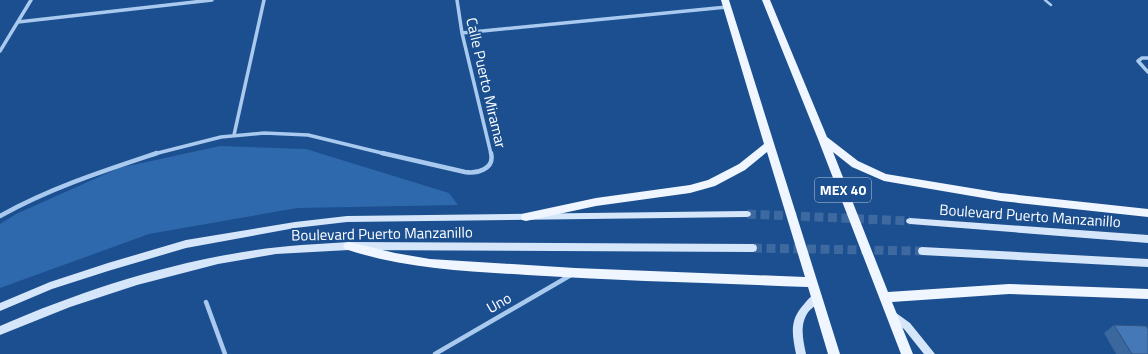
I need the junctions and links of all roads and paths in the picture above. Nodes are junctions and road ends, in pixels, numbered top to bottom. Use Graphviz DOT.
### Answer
graph roads {
  1 [pos="31,0"];
  2 [pos="212,0"];
  3 [pos="264,0"];
  4 [pos="457,0"];
  5 [pos="766,0"];
  6 [pos="1045,0"];
  7 [pos="726,4"];
  8 [pos="1051,5"];
  9 [pos="18,22"];
  10 [pos="462,33"];
  11 [pos="0,51"];
  12 [pos="1148,58"];
  13 [pos="1148,72"];
  14 [pos="234,135"];
  15 [pos="823,139"];
  16 [pos="769,145"];
  17 [pos="1148,213"];
  18 [pos="747,214"];
  19 [pos="0,216"];
  20 [pos="526,217"];
  21 [pos="910,221"];
  22 [pos="1148,239"];
  23 [pos="349,246"];
  24 [pos="753,248"];
  25 [pos="922,251"];
  26 [pos="1148,263"];
  27 [pos="575,273"];
  28 [pos="812,282"];
  29 [pos="1148,294"];
  30 [pos="817,297"];
  31 [pos="885,297"];
  32 [pos="206,302"];
  33 [pos="0,307"];
  34 [pos="892,314"];
  35 [pos="0,331"];
  36 [pos="225,354"];
  37 [pos="435,354"];
  38 [pos="801,354"];
  39 [pos="834,354"];
  40 [pos="907,354"];
  41 [pos="930,354"];
  1 -- 9 [label="street"];
  2 -- 9 [label="street"];
  3 -- 14 [label="street"];
  4 -- 10 [label="street, Calle Puerto Miramar"];
  5 -- 15 [label="main road, MEX 40"];
  6 -- 8 [label="lane"];
  7 -- 10 [label="street"];
  7 -- 16 [label="main road"];
  9 -- 11 [label="street"];
  10 -- 14 [label="street, Calle Puerto Miramar"];
  12 -- 13 [label="street"];
  14 -- 19 [label="street"];
  15 -- 17 [label="main road"];
  15 -- 31 [label="main road, MEX 40"];
  16 -- 20 [label="main road"];
  16 -- 28 [label="main road"];
  18 -- 20 [label="street, Boulevard Puerto Manzanillo"];
  20 -- 33 [label="street, Boulevard Puerto Manzanillo"];
  21 -- 22 [label="street, Boulevard Puerto Manzanillo"];
  23 -- 24 [label="street, Boulevard Puerto Manzanillo"];
  23 -- 27 [label="main road"];
  23 -- 35 [label="street, Boulevard Puerto Manzanillo"];
  25 -- 26 [label="street"];
  27 -- 28 [label="main road"];
  27 -- 37 [label="street, Uno"];
  28 -- 30 [label="main road"];
  29 -- 31 [label="main road"];
  30 -- 38 [label="street"];
  30 -- 39 [label="main road"];
  31 -- 34 [label="main road, MEX 40"];
  32 -- 36 [label="street"];
  34 -- 40 [label="main road, MEX 40"];
  34 -- 41 [label="street"];
}
